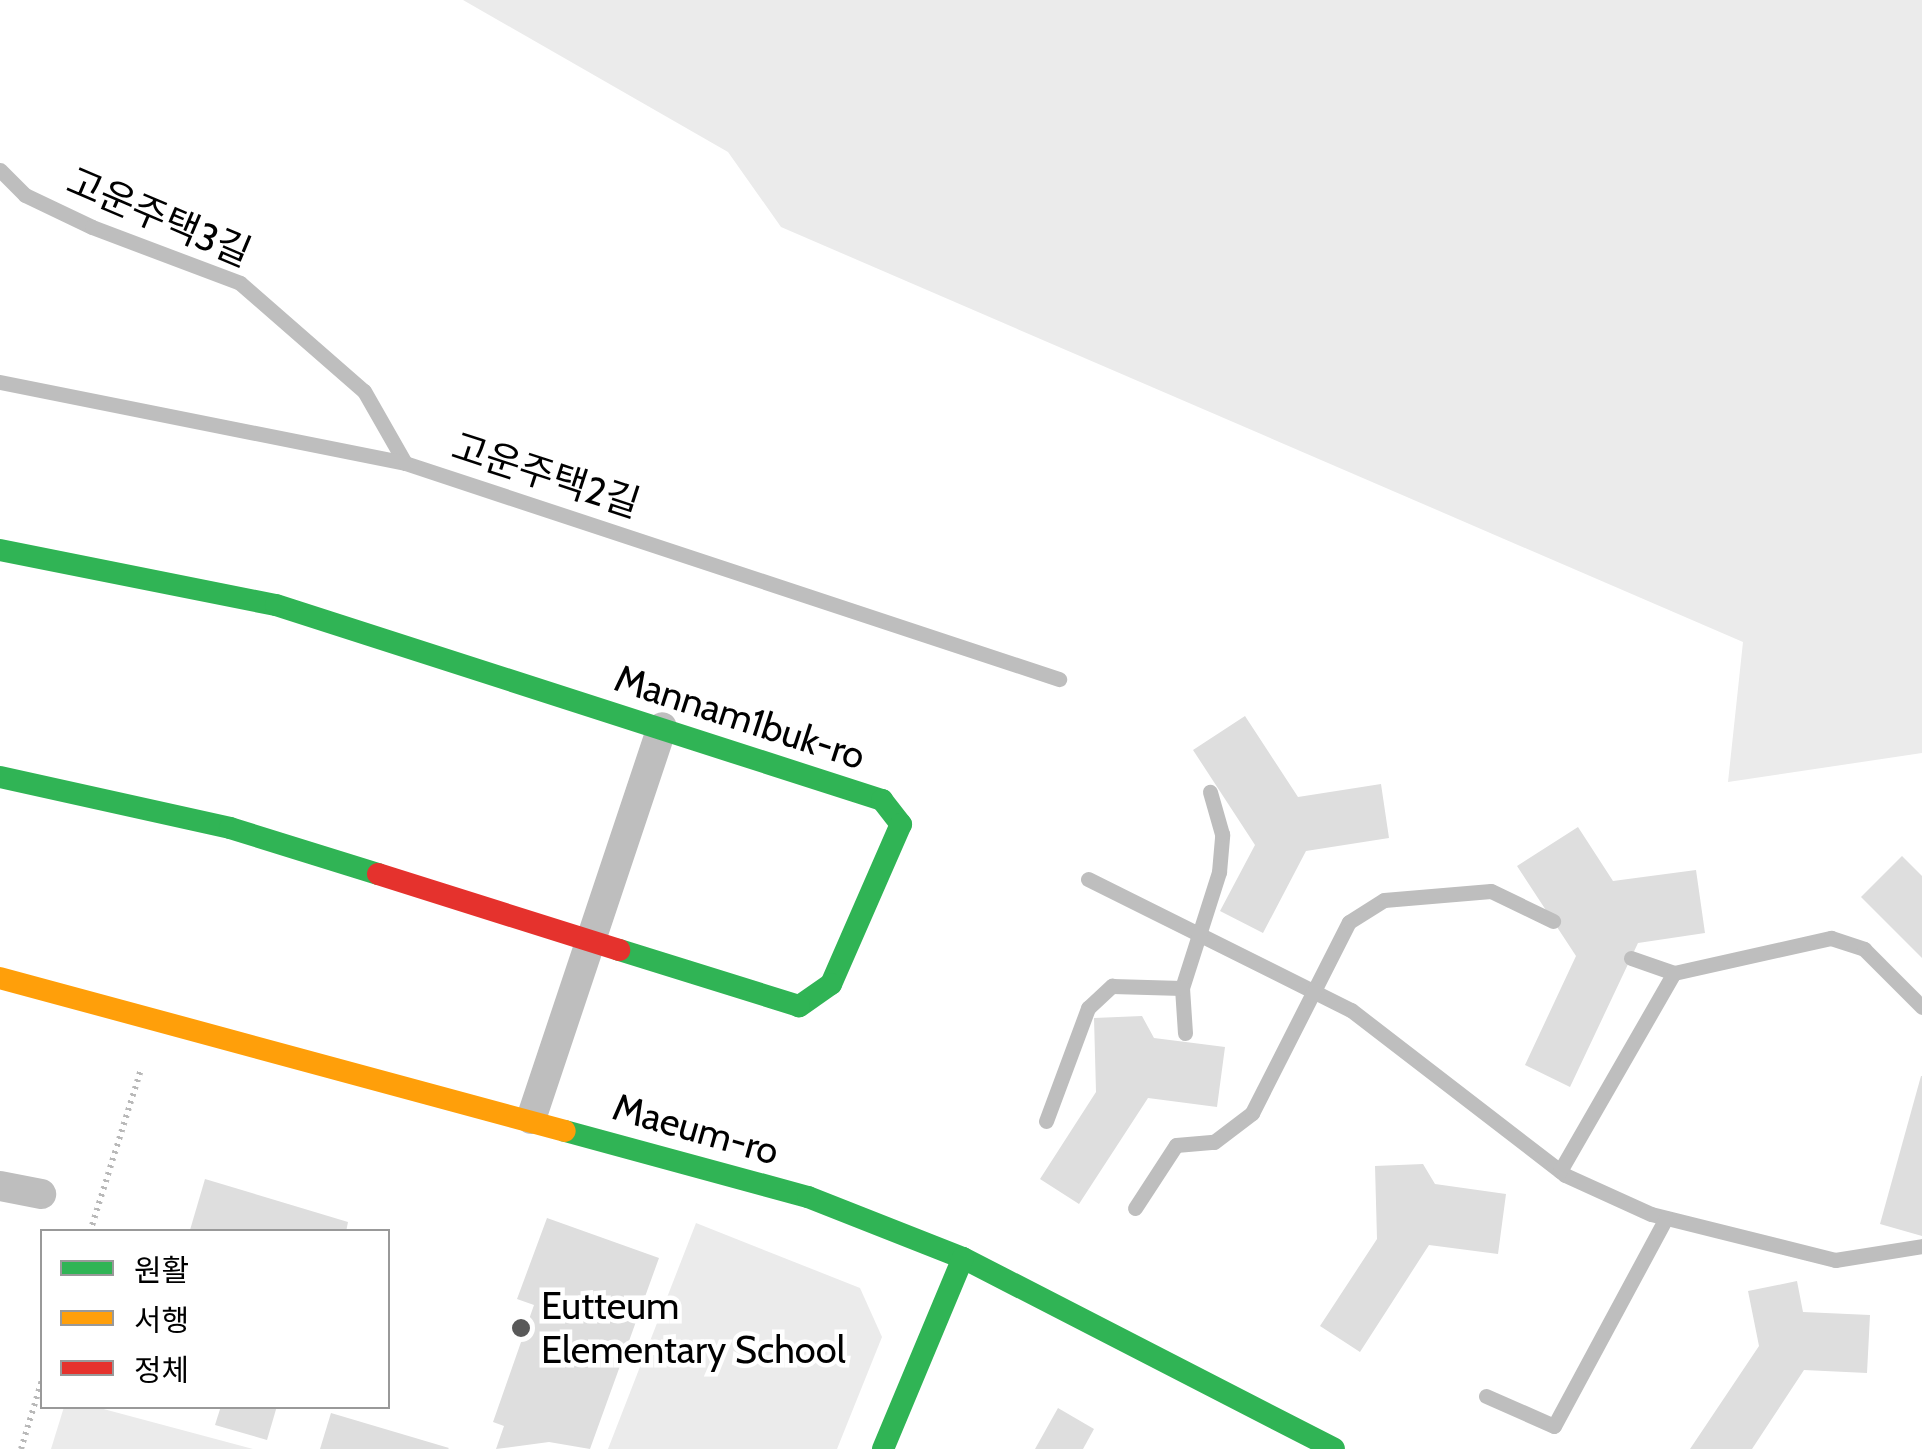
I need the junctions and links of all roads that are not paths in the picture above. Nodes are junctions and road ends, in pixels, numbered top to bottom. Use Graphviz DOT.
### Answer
graph roads {
  1 [pos="0,170"];
  2 [pos="0,382"];
  3 [pos="405,463"];
  4 [pos="0,550"];
  5 [pos="1059,679"];
  6 [pos="662,727"];
  7 [pos="0,778"];
  8 [pos="1210,792"];
  9 [pos="1088,879"];
  10 [pos="1553,921"];
  11 [pos="1204,932"];
  12 [pos="590,941"];
  13 [pos="1631,958"];
  14 [pos="1674,973"];
  15 [pos="0,978"];
  16 [pos="1309,987"];
  17 [pos="1182,988"];
  18 [pos="1922,1006"];
  19 [pos="1185,1033"];
  20 [pos="531,1119"];
  21 [pos="1046,1121"];
  22 [pos="1560,1171"];
  23 [pos="0,1186"];
  24 [pos="41,1194"];
  25 [pos="1135,1208"];
  26 [pos="1666,1218"];
  27 [pos="1922,1246"];
  28 [pos="963,1258"];
  29 [pos="1486,1396"];
  30 [pos="883,1449"];
  31 [pos="1334,1449"];
  1 -- 3 [label="lane, 고운주택3길"];
  2 -- 3 [label="lane, 고운주택2길"];
  3 -- 5 [label="lane, 고운주택2길"];
  4 -- 6 [label="street, Mannam1buk-ro"];
  6 -- 12 [label="street"];
  6 -- 12 [label="street, Mannam1buk-ro"];
  7 -- 12 [label="street, Mannam1buk-ro"];
  8 -- 11 [label="lane"];
  9 -- 11 [label="lane"];
  10 -- 16 [label="lane"];
  11 -- 16 [label="lane"];
  11 -- 17 [label="lane"];
  12 -- 20 [label="street"];
  13 -- 14 [label="lane"];
  14 -- 18 [label="lane"];
  14 -- 22 [label="lane"];
  15 -- 20 [label="street, Maeum-ro"];
  16 -- 22 [label="lane"];
  16 -- 25 [label="lane"];
  17 -- 19 [label="lane"];
  17 -- 21 [label="lane"];
  20 -- 28 [label="street, Maeum-ro"];
  22 -- 26 [label="lane"];
  23 -- 24 [label="street"];
  26 -- 27 [label="lane"];
  26 -- 29 [label="lane"];
  28 -- 30 [label="street"];
  28 -- 31 [label="street, Maeum-ro"];
}
